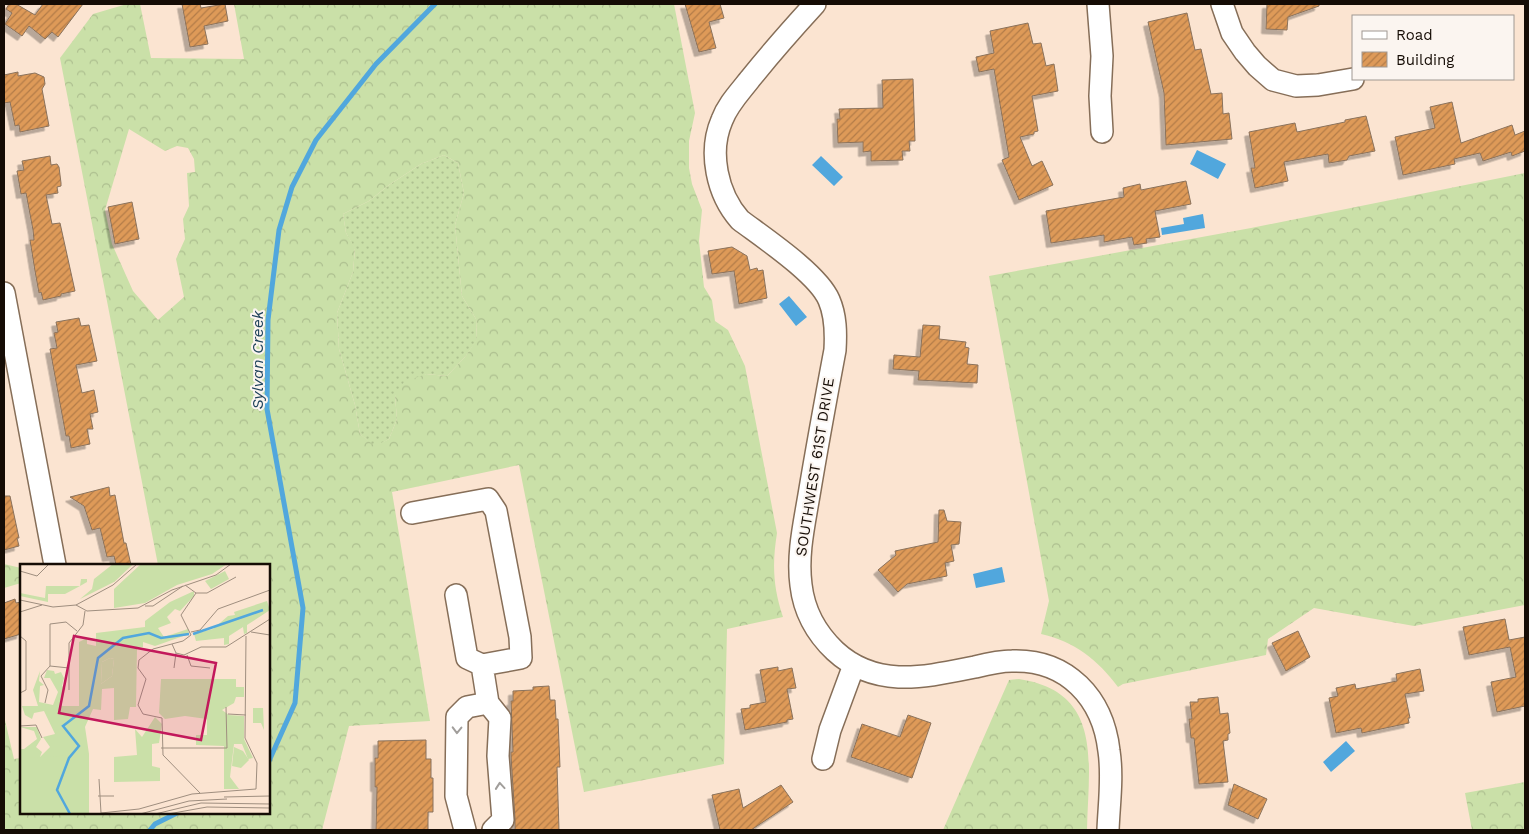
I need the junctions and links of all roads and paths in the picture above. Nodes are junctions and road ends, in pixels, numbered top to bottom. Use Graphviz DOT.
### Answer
graph roads {
  1 [pos="815,4"];
  2 [pos="1098,4"];
  3 [pos="1222,4"];
  4 [pos="1352,79"];
  5 [pos="1102,132"];
  6 [pos="4,293"];
  7 [pos="9,350"];
  8 [pos="412,513"];
  9 [pos="55,564"];
  10 [pos="456,595"];
  11 [pos="482,665"];
  12 [pos="854,665"];
  13 [pos="488,703"];
  14 [pos="824,759"];
  15 [pos="465,830"];
  16 [pos="493,830"];
  17 [pos="1108,830"];
  1 -- 12 [label="street, SOUTHWEST 61ST DRIVE"];
  2 -- 5 [label="street"];
  3 -- 4 [label="street"];
  6 -- 7 [label="street"];
  7 -- 9 [label="street"];
  8 -- 11 [label="street"];
  10 -- 11 [label="street"];
  11 -- 13 [label="street"];
  12 -- 14 [label="street"];
  12 -- 17 [label="street, SOUTHWEST 61ST DRIVE"];
  13 -- 15 [label="street, one-way"];
  16 -- 13 [label="street, one-way"];
}
